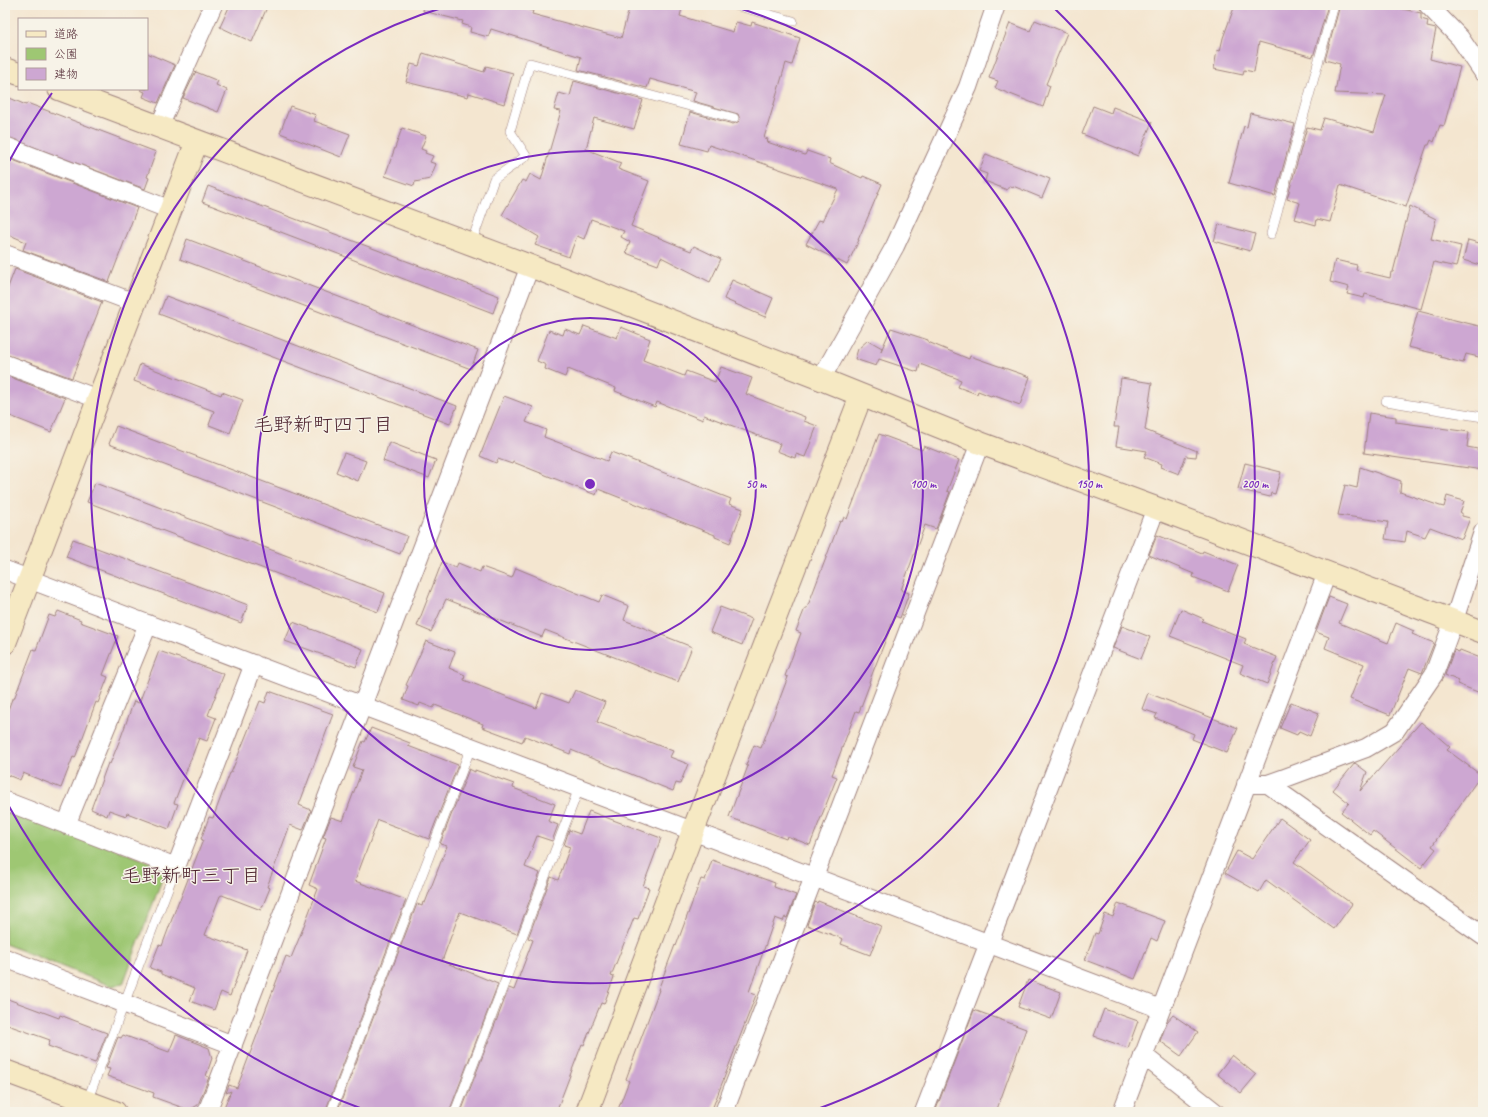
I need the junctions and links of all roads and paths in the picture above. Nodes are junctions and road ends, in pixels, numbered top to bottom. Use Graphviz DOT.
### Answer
graph roads {
  1 [pos="213,5"];
  2 [pos="735,5"];
  3 [pos="996,5"];
  4 [pos="1334,5"];
  5 [pos="1428,5"];
  6 [pos="793,21"];
  7 [pos="5,69"];
  8 [pos="1483,72"];
  9 [pos="18,74"];
  10 [pos="62,90"];
  11 [pos="734,118"];
  12 [pos="159,127"];
  13 [pos="197,141"];
  14 [pos="5,146"];
  15 [pos="171,210"];
  16 [pos="1271,234"];
  17 [pos="471,244"];
  18 [pos="5,254"];
  19 [pos="530,266"];
  20 [pos="135,303"];
  21 [pos="5,364"];
  22 [pos="821,379"];
  23 [pos="861,396"];
  24 [pos="98,399"];
  25 [pos="1386,401"];
  26 [pos="1483,416"];
  27 [pos="980,443"];
  28 [pos="1156,508"];
  29 [pos="1483,532"];
  30 [pos="5,570"];
  31 [pos="1327,573"];
  32 [pos="30,579"];
  33 [pos="1454,620"];
  34 [pos="148,624"];
  35 [pos="1483,632"];
  36 [pos="5,643"];
  37 [pos="254,664"];
  38 [pos="362,705"];
  39 [pos="471,747"];
  40 [pos="1246,784"];
  41 [pos="1268,784"];
  42 [pos="579,788"];
  43 [pos="5,801"];
  44 [pos="66,825"];
  45 [pos="693,832"];
  46 [pos="176,867"];
  47 [pos="814,878"];
  48 [pos="1483,936"];
  49 [pos="988,944"];
  50 [pos="5,958"];
  51 [pos="124,1004"];
  52 [pos="1161,1009"];
  53 [pos="233,1045"];
  54 [pos="1143,1054"];
  55 [pos="5,1071"];
  56 [pos="85,1107"];
  57 [pos="115,1112"];
  58 [pos="207,1112"];
  59 [pos="331,1112"];
  60 [pos="455,1112"];
  61 [pos="587,1112"];
  62 [pos="724,1112"];
  63 [pos="924,1112"];
  64 [pos="1122,1112"];
  65 [pos="1215,1112"];
  1 -- 12 [label="street"];
  2 -- 6 [label="lane"];
  3 -- 22 [label="street"];
  4 -- 16 [label="lane"];
  5 -- 8 [label="street"];
  7 -- 9 [label="street"];
  10 -- 12 [label="street"];
  11 -- 17 [label="lane"];
  12 -- 13 [label="street"];
  13 -- 15 [label="street"];
  13 -- 17 [label="street"];
  14 -- 15 [label="street"];
  15 -- 20 [label="street"];
  17 -- 19 [label="street"];
  18 -- 20 [label="street"];
  19 -- 22 [label="street"];
  19 -- 38 [label="street"];
  20 -- 24 [label="street"];
  21 -- 24 [label="street"];
  22 -- 23 [label="street"];
  23 -- 27 [label="street"];
  23 -- 45 [label="street"];
  24 -- 32 [label="street"];
  25 -- 26 [label="lane"];
  27 -- 28 [label="street"];
  27 -- 47 [label="street"];
  28 -- 31 [label="street"];
  28 -- 49 [label="street"];
  29 -- 33 [label="street"];
  30 -- 32 [label="street"];
  31 -- 33 [label="street"];
  31 -- 40 [label="street"];
  32 -- 34 [label="street"];
  32 -- 36 [label="street"];
  33 -- 35 [label="street"];
  33 -- 41 [label="street"];
  34 -- 37 [label="street"];
  34 -- 44 [label="street"];
  37 -- 38 [label="street"];
  37 -- 46 [label="street"];
  38 -- 39 [label="street"];
  38 -- 53 [label="street"];
  39 -- 42 [label="street"];
  39 -- 59 [label="lane"];
  40 -- 41 [label="street"];
  40 -- 52 [label="street"];
  41 -- 48 [label="street"];
  42 -- 45 [label="street"];
  42 -- 60 [label="lane"];
  43 -- 44 [label="street"];
  44 -- 46 [label="street"];
  45 -- 47 [label="street"];
  45 -- 61 [label="street"];
  46 -- 51 [label="lane"];
  47 -- 49 [label="street"];
  47 -- 62 [label="street"];
  49 -- 52 [label="street"];
  49 -- 63 [label="street"];
  50 -- 51 [label="street"];
  51 -- 53 [label="street"];
  51 -- 56 [label="lane"];
  52 -- 54 [label="street"];
  53 -- 58 [label="street"];
  54 -- 64 [label="street"];
  54 -- 65 [label="street"];
  55 -- 56 [label="street"];
  56 -- 57 [label="street"];
}
